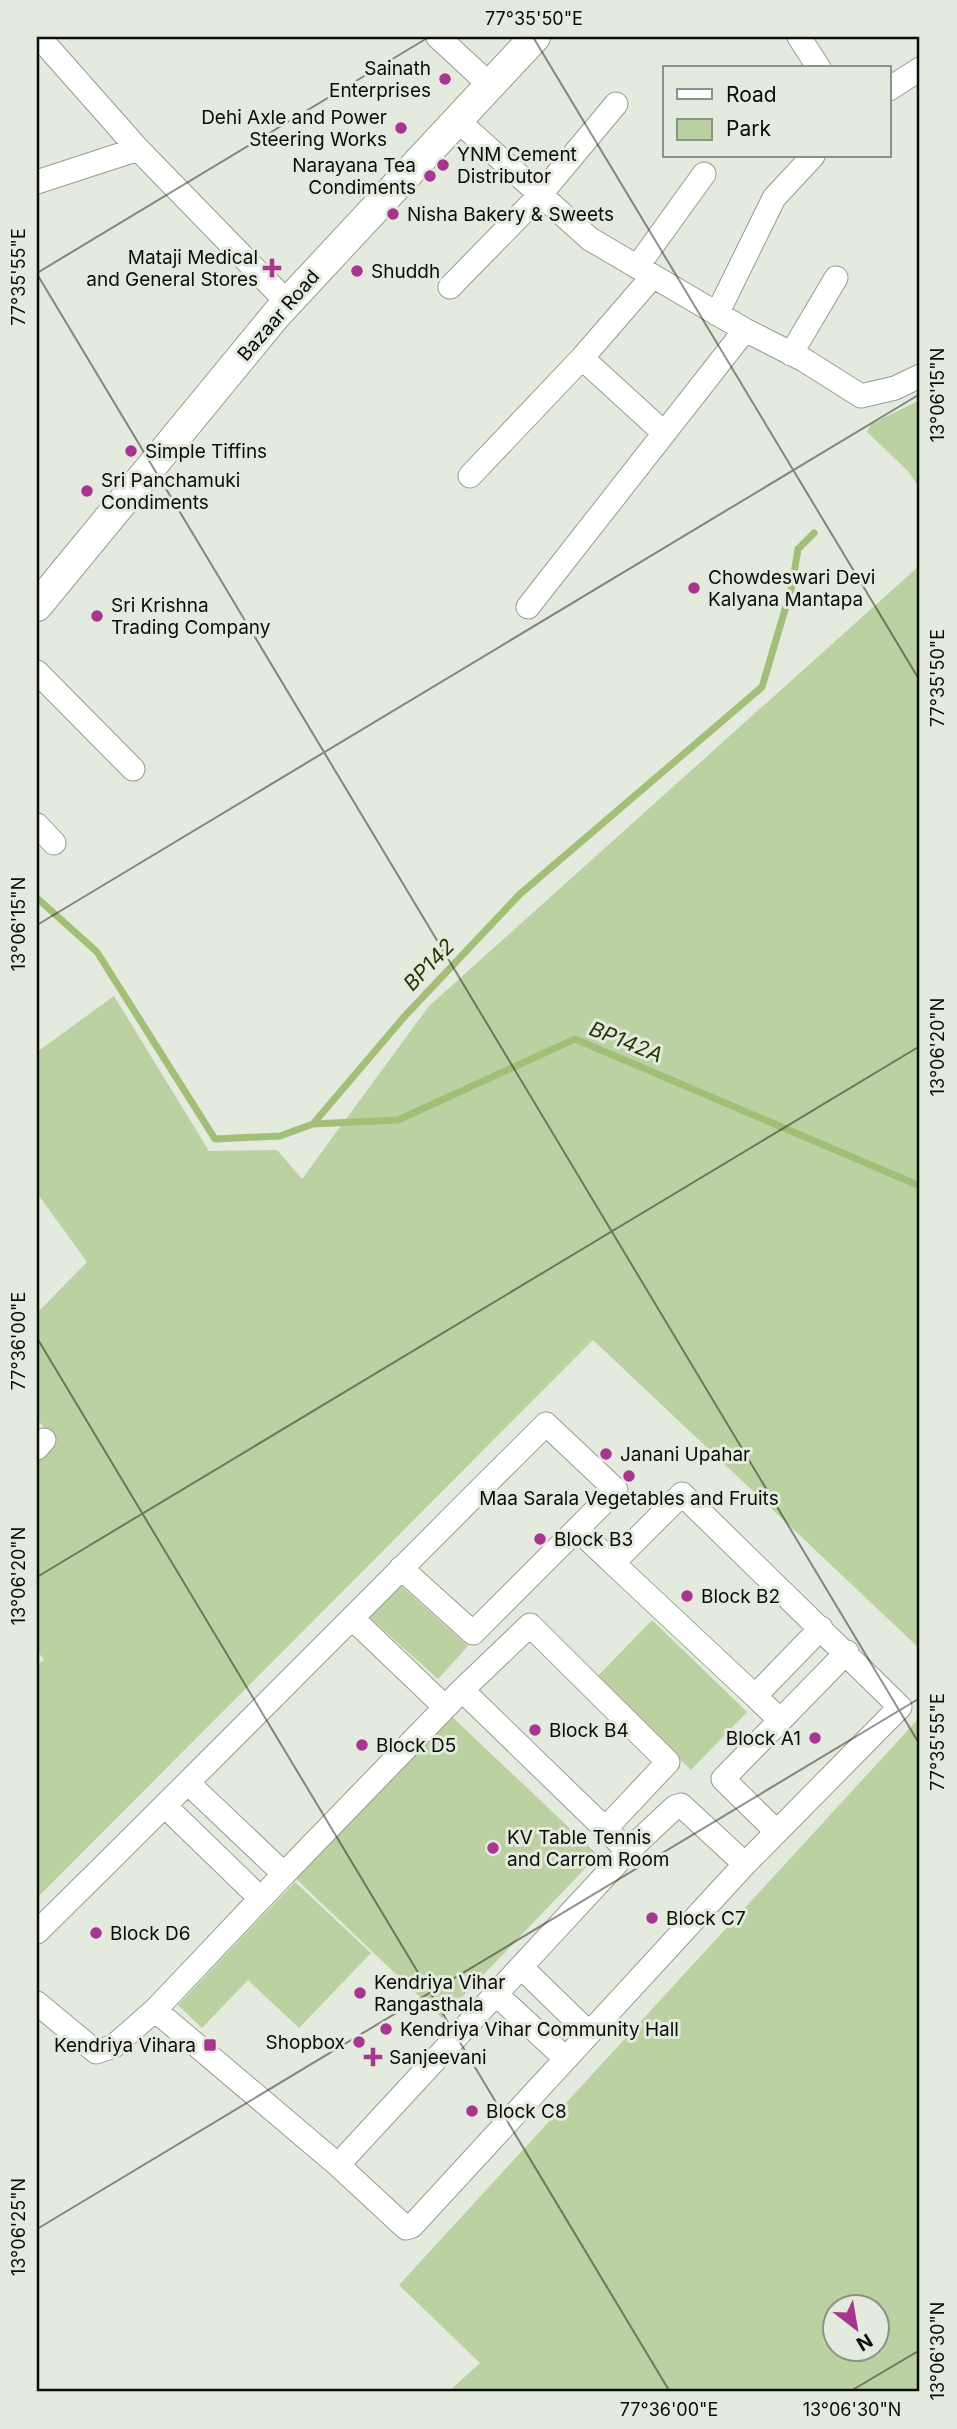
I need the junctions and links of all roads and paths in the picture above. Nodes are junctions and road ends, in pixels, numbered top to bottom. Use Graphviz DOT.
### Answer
graph roads {
  1 [pos="39,37"];
  2 [pos="438,37"];
  3 [pos="535,37"];
  4 [pos="799,37"];
  5 [pos="819,66"];
  6 [pos="920,69"];
  7 [pos="490,85"];
  8 [pos="890,88"];
  9 [pos="616,104"];
  10 [pos="457,120"];
  11 [pos="138,149"];
  12 [pos="811,158"];
  13 [pos="704,174"];
  14 [pos="37,181"];
  15 [pos="540,195"];
  16 [pos="645,271"];
  17 [pos="836,278"];
  18 [pos="450,287"];
  19 [pos="288,302"];
  20 [pos="717,314"];
  21 [pos="745,330"];
  22 [pos="792,354"];
  23 [pos="582,358"];
  24 [pos="920,376"];
  25 [pos="664,433"];
  26 [pos="470,476"];
  27 [pos="37,606"];
  28 [pos="528,607"];
  29 [pos="37,672"];
  30 [pos="133,769"];
  31 [pos="37,825"];
  32 [pos="54,843"];
  33 [pos="578,1530"];
  34 [pos="613,1563"];
  35 [pos="401,1568"];
  36 [pos="352,1618"];
  37 [pos="821,1628"];
  38 [pos="846,1652"];
  39 [pos="462,1690"];
  40 [pos="755,1696"];
  41 [pos="445,1707"];
  42 [pos="779,1719"];
  43 [pos="188,1783"];
  44 [pos="165,1806"];
  45 [pos="605,1829"];
  46 [pos="776,1832"];
  47 [pos="628,1851"];
  48 [pos="745,1864"];
  49 [pos="284,1874"];
  50 [pos="260,1898"];
  51 [pos="37,1933"];
  52 [pos="521,1967"];
  53 [pos="496,1994"];
  54 [pos="37,2003"];
  55 [pos="155,2010"];
  56 [pos="589,2033"];
  57 [pos="565,2058"];
  58 [pos="338,2165"];
  1 -- 11 [label="street"];
  2 -- 7 [label="street"];
  3 -- 7 [label="street, Bazaar Road"];
  4 -- 5 [label="street"];
  6 -- 8 [label="street"];
  7 -- 10 [label="street, Bazaar Road"];
  9 -- 15 [label="street"];
  10 -- 15 [label="street"];
  10 -- 19 [label="street, Bazaar Road"];
  11 -- 14 [label="street"];
  11 -- 19 [label="street"];
  12 -- 20 [label="street"];
  13 -- 16 [label="street"];
  15 -- 16 [label="street"];
  15 -- 18 [label="street"];
  16 -- 20 [label="street"];
  16 -- 23 [label="street"];
  17 -- 22 [label="street"];
  19 -- 27 [label="street, Bazaar Road"];
  20 -- 21 [label="street"];
  21 -- 22 [label="street"];
  21 -- 25 [label="street"];
  22 -- 24 [label="street"];
  23 -- 25 [label="street"];
  23 -- 26 [label="street"];
  25 -- 28 [label="street"];
  29 -- 30 [label="street"];
  31 -- 32 [label="street"];
  33 -- 34 [label="street"];
  33 -- 35 [label="street"];
  33 -- 35 [label="street"];
  34 -- 37 [label="street"];
  34 -- 40 [label="street"];
  35 -- 36 [label="street"];
  36 -- 41 [label="street"];
  36 -- 43 [label="street"];
  37 -- 38 [label="street"];
  37 -- 40 [label="street"];
  38 -- 42 [label="street"];
  38 -- 46 [label="street"];
  39 -- 41 [label="street"];
  39 -- 45 [label="street"];
  39 -- 45 [label="street"];
  40 -- 42 [label="street"];
  41 -- 49 [label="street"];
  42 -- 46 [label="street"];
  43 -- 44 [label="street"];
  43 -- 49 [label="street"];
  44 -- 50 [label="street"];
  44 -- 51 [label="street"];
  45 -- 47 [label="street"];
  46 -- 48 [label="street"];
  47 -- 48 [label="street"];
  47 -- 52 [label="street"];
  48 -- 56 [label="street"];
  49 -- 50 [label="street"];
  50 -- 55 [label="street"];
  52 -- 53 [label="street"];
  52 -- 56 [label="street"];
  53 -- 57 [label="street"];
  53 -- 58 [label="street"];
  54 -- 55 [label="street"];
  55 -- 58 [label="street"];
  56 -- 57 [label="street"];
  57 -- 58 [label="street"];
}
